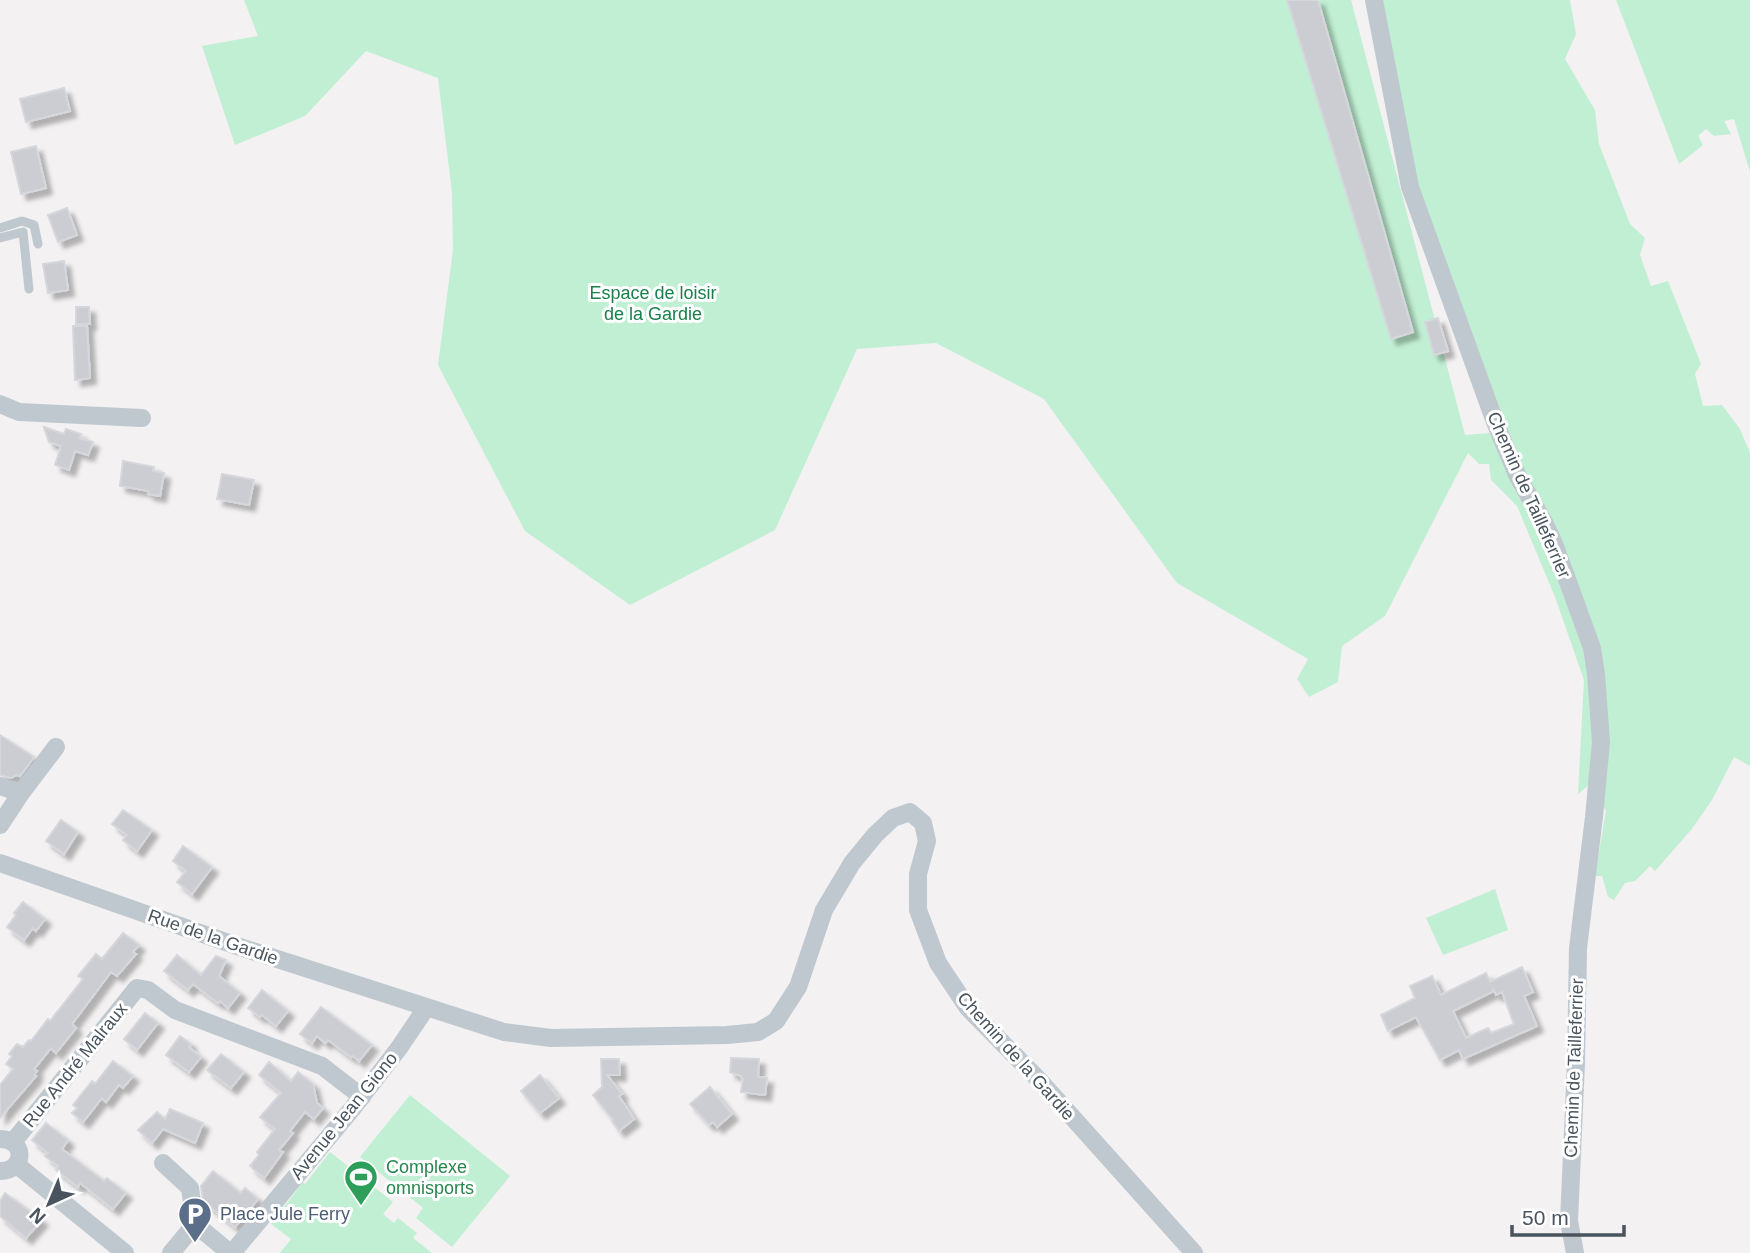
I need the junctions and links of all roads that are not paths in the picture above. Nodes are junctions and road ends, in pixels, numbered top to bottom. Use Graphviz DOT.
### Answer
graph roads {
  1 [pos="1374,0"];
  2 [pos="0,228"];
  3 [pos="0,238"];
  4 [pos="38,244"];
  5 [pos="29,289"];
  6 [pos="0,404"];
  7 [pos="142,418"];
  8 [pos="56,747"];
  9 [pos="0,786"];
  10 [pos="22,793"];
  11 [pos="0,825"];
  12 [pos="1,865"];
  13 [pos="426,1008"];
  14 [pos="362,1097"];
  15 [pos="7,1140"];
  16 [pos="163,1163"];
  17 [pos="8,1168"];
  18 [pos="195,1224"];
  19 [pos="125,1253"];
  20 [pos="171,1253"];
  21 [pos="231,1253"];
  22 [pos="1194,1253"];
  23 [pos="1575,1253"];
  1 -- 23 [label="street, Chemin de Tailleferrier"];
  2 -- 4 [label="lane"];
  3 -- 5 [label="lane"];
  6 -- 7 [label="street"];
  8 -- 10 [label="street"];
  9 -- 10 [label="street"];
  10 -- 11 [label="street"];
  12 -- 13 [label="street, Rue de la Gardie"];
  13 -- 14 [label="street, Avenue Jean Giono"];
  13 -- 22 [label="street, Chemin de la Gardie"];
  14 -- 15 [label="street, Rue André Malraux"];
  14 -- 21 [label="street, Avenue Jean Giono"];
  15 -- 17 [label="street"];
  16 -- 18 [label="street"];
  17 -- 19 [label="street"];
  18 -- 20 [label="street"];
  18 -- 21 [label="street"];
}
